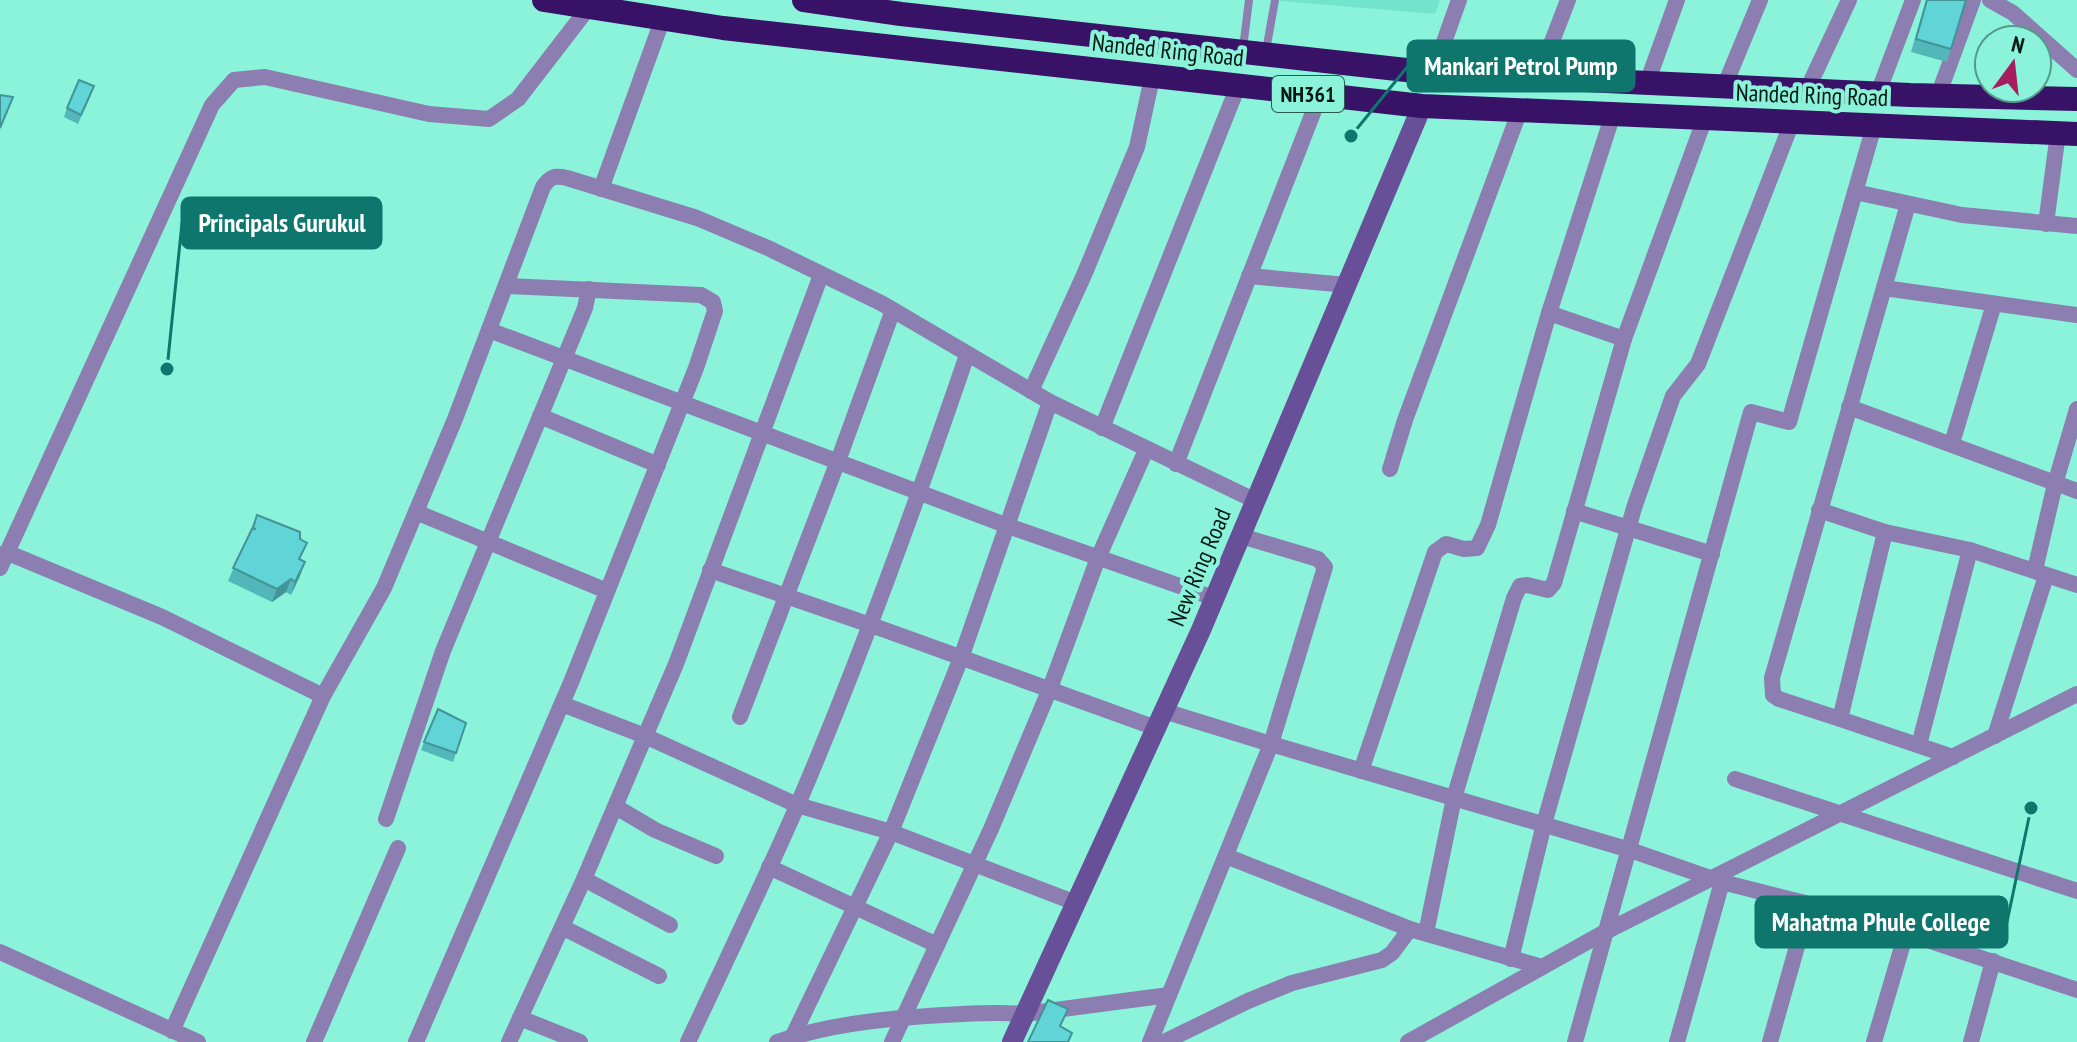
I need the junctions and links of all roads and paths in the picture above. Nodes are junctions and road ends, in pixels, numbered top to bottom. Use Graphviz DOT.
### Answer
graph roads {
  1 [pos="544,0"];
  2 [pos="804,0"];
  3 [pos="1249,0"];
  4 [pos="1275,0"];
  5 [pos="1459,0"];
  6 [pos="1568,0"];
  7 [pos="1677,0"];
  8 [pos="1760,0"];
  9 [pos="1849,0"];
  10 [pos="1913,0"];
  11 [pos="1973,0"];
  12 [pos="1990,0"];
  13 [pos="591,4"];
  14 [pos="879,5"];
  15 [pos="663,18"];
  16 [pos="1254,54"];
  17 [pos="2077,70"];
  18 [pos="1433,73"];
  19 [pos="1152,78"];
  20 [pos="1538,78"];
  21 [pos="1647,83"];
  22 [pos="1238,86"];
  23 [pos="1724,87"];
  24 [pos="1807,90"];
  25 [pos="1878,93"];
  26 [pos="1320,95"];
  27 [pos="1938,96"];
  28 [pos="2077,99"];
  29 [pos="1422,106"];
  30 [pos="1520,110"];
  31 [pos="1613,114"];
  32 [pos="1705,118"];
  33 [pos="1792,122"];
  34 [pos="1874,126"];
  35 [pos="2068,133"];
  36 [pos="601,189"];
  37 [pos="1855,192"];
  38 [pos="1908,204"];
  39 [pos="2046,224"];
  40 [pos="2077,226"];
  41 [pos="821,275"];
  42 [pos="1249,276"];
  43 [pos="1347,285"];
  44 [pos="506,286"];
  45 [pos="1884,288"];
  46 [pos="589,289"];
  47 [pos="1994,304"];
  48 [pos="893,310"];
  49 [pos="1549,313"];
  50 [pos="2077,315"];
  51 [pos="489,330"];
  52 [pos="1624,339"];
  53 [pos="967,355"];
  54 [pos="564,358"];
  55 [pos="1031,391"];
  56 [pos="683,402"];
  57 [pos="1050,402"];
  58 [pos="1849,407"];
  59 [pos="2077,409"];
  60 [pos="540,416"];
  61 [pos="1102,428"];
  62 [pos="763,433"];
  63 [pos="1952,443"];
  64 [pos="1146,450"];
  65 [pos="838,461"];
  66 [pos="1176,464"];
  67 [pos="658,465"];
  68 [pos="1390,469"];
  69 [pos="2055,484"];
  70 [pos="2077,491"];
  71 [pos="920,493"];
  72 [pos="1256,501"];
  73 [pos="1819,510"];
  74 [pos="1574,511"];
  75 [pos="416,512"];
  76 [pos="1008,526"];
  77 [pos="1629,526"];
  78 [pos="1885,532"];
  79 [pos="1241,536"];
  80 [pos="489,541"];
  81 [pos="1970,550"];
  82 [pos="1712,554"];
  83 [pos="1098,558"];
  84 [pos="3,560"];
  85 [pos="710,570"];
  86 [pos="2041,573"];
  87 [pos="2077,585"];
  88 [pos="607,591"];
  89 [pos="786,596"];
  90 [pos="1214,598"];
  91 [pos="870,625"];
  92 [pos="961,658"];
  93 [pos="1049,691"];
  94 [pos="2077,694"];
  95 [pos="323,696"];
  96 [pos="562,704"];
  97 [pos="740,717"];
  98 [pos="1840,719"];
  99 [pos="1160,720"];
  100 [pos="645,736"];
  101 [pos="1995,736"];
  102 [pos="1271,744"];
  103 [pos="1919,745"];
  104 [pos="1953,757"];
  105 [pos="1361,771"];
  106 [pos="1735,779"];
  107 [pos="1454,798"];
  108 [pos="797,805"];
  109 [pos="616,807"];
  110 [pos="1840,815"];
  111 [pos="386,819"];
  112 [pos="1544,824"];
  113 [pos="891,832"];
  114 [pos="398,848"];
  115 [pos="1630,850"];
  116 [pos="716,856"];
  117 [pos="1226,856"];
  118 [pos="975,863"];
  119 [pos="769,867"];
  120 [pos="584,879"];
  121 [pos="1718,880"];
  122 [pos="2077,891"];
  123 [pos="1076,903"];
  124 [pos="1809,904"];
  125 [pos="854,907"];
  126 [pos="670,925"];
  127 [pos="562,927"];
  128 [pos="1418,931"];
  129 [pos="1605,932"];
  130 [pos="1906,933"];
  131 [pos="937,945"];
  132 [pos="0,952"];
  133 [pos="1511,959"];
  134 [pos="1993,961"];
  135 [pos="1542,967"];
  136 [pos="659,976"];
  137 [pos="2077,990"];
  138 [pos="1169,995"];
  139 [pos="1025,1014"];
  140 [pos="520,1018"];
  141 [pos="902,1019"];
  142 [pos="172,1031"];
  143 [pos="786,1040"];
  144 [pos="198,1042"];
  145 [pos="314,1042"];
  146 [pos="416,1042"];
  147 [pos="509,1042"];
  148 [pos="580,1042"];
  149 [pos="688,1042"];
  150 [pos="892,1042"];
  151 [pos="1012,1042"];
  152 [pos="1150,1042"];
  153 [pos="1164,1042"];
  154 [pos="1408,1042"];
  155 [pos="1575,1042"];
  156 [pos="1677,1042"];
  157 [pos="1770,1042"];
  158 [pos="1874,1042"];
  159 [pos="1971,1042"];
  1 -- 13 [label="highway, Nanded Ring Road / NH361"];
  2 -- 14 [label="highway, NH361"];
  3 -- 16 [label="lane"];
  4 -- 16 [label="lane"];
  5 -- 18 [label="street"];
  6 -- 20 [label="street"];
  7 -- 21 [label="street"];
  8 -- 23 [label="street"];
  9 -- 24 [label="street"];
  10 -- 25 [label="street"];
  11 -- 27 [label="street"];
  12 -- 17 [label="street"];
  13 -- 15 [label="highway, Nanded Ring Road / NH361"];
  13 -- 84 [label="street"];
  14 -- 16 [label="highway, NH361"];
  15 -- 19 [label="highway, Nanded Ring Road / NH361"];
  15 -- 36 [label="street"];
  16 -- 18 [label="highway, NH361"];
  18 -- 20 [label="highway, NH361"];
  19 -- 22 [label="highway, Nanded Ring Road / NH361"];
  19 -- 55 [label="street"];
  20 -- 21 [label="highway, NH361"];
  21 -- 23 [label="highway, NH361"];
  22 -- 26 [label="highway, Nanded Ring Road / NH361"];
  22 -- 61 [label="street"];
  23 -- 24 [label="highway, NH361"];
  24 -- 25 [label="highway, NH361"];
  25 -- 27 [label="highway, NH361"];
  26 -- 29 [label="highway, Nanded Ring Road / NH361"];
  26 -- 42 [label="street"];
  27 -- 28 [label="highway, NH361"];
  29 -- 30 [label="highway, Nanded Ring Road / NH361"];
  29 -- 43 [label="street, New Ring Road"];
  30 -- 31 [label="highway, Nanded Ring Road / NH361"];
  30 -- 68 [label="street"];
  31 -- 32 [label="highway, Nanded Ring Road / NH361"];
  31 -- 49 [label="street"];
  32 -- 33 [label="highway, Nanded Ring Road / NH361"];
  32 -- 52 [label="street"];
  33 -- 34 [label="highway, Nanded Ring Road / NH361"];
  33 -- 77 [label="street"];
  34 -- 35 [label="highway, Nanded Ring Road / NH361"];
  34 -- 37 [label="street"];
  35 -- 39 [label="street"];
  36 -- 41 [label="street"];
  36 -- 44 [label="street"];
  37 -- 38 [label="street"];
  37 -- 82 [label="street"];
  38 -- 39 [label="street"];
  38 -- 45 [label="street"];
  39 -- 40 [label="street"];
  41 -- 48 [label="street"];
  41 -- 62 [label="street"];
  42 -- 43 [label="street"];
  42 -- 66 [label="street"];
  43 -- 72 [label="street, New Ring Road"];
  44 -- 46 [label="street"];
  44 -- 51 [label="street"];
  45 -- 47 [label="street"];
  45 -- 58 [label="street"];
  46 -- 54 [label="street"];
  46 -- 56 [label="street"];
  47 -- 50 [label="street"];
  47 -- 63 [label="street"];
  48 -- 53 [label="street"];
  48 -- 65 [label="street"];
  49 -- 52 [label="street"];
  49 -- 105 [label="street"];
  51 -- 54 [label="street"];
  51 -- 75 [label="street"];
  52 -- 74 [label="street"];
  53 -- 55 [label="street"];
  53 -- 71 [label="street"];
  54 -- 56 [label="street"];
  54 -- 60 [label="street"];
  55 -- 57 [label="street"];
  56 -- 62 [label="street"];
  56 -- 67 [label="street"];
  57 -- 61 [label="street"];
  57 -- 76 [label="street"];
  58 -- 63 [label="street"];
  58 -- 73 [label="street"];
  59 -- 69 [label="street"];
  60 -- 67 [label="street"];
  60 -- 80 [label="street"];
  61 -- 64 [label="street"];
  62 -- 65 [label="street"];
  62 -- 85 [label="street"];
  63 -- 69 [label="street"];
  64 -- 66 [label="street"];
  64 -- 83 [label="street"];
  65 -- 71 [label="street"];
  65 -- 89 [label="street"];
  66 -- 72 [label="street"];
  67 -- 88 [label="street"];
  69 -- 70 [label="street"];
  69 -- 86 [label="street"];
  71 -- 76 [label="street"];
  71 -- 91 [label="street"];
  72 -- 79 [label="street, New Ring Road"];
  73 -- 78 [label="street"];
  73 -- 98 [label="street"];
  74 -- 77 [label="street"];
  74 -- 107 [label="street"];
  75 -- 80 [label="street"];
  75 -- 95 [label="street"];
  76 -- 83 [label="street"];
  76 -- 92 [label="street"];
  77 -- 82 [label="street"];
  77 -- 112 [label="street"];
  78 -- 81 [label="street"];
  78 -- 98 [label="street"];
  79 -- 90 [label="street, New Ring Road"];
  79 -- 102 [label="street"];
  80 -- 88 [label="street"];
  80 -- 111 [label="street"];
  81 -- 86 [label="street"];
  81 -- 103 [label="street"];
  82 -- 115 [label="street"];
  83 -- 90 [label="street"];
  83 -- 93 [label="street"];
  84 -- 95 [label="street"];
  85 -- 89 [label="street"];
  85 -- 100 [label="street"];
  86 -- 87 [label="street"];
  86 -- 101 [label="street"];
  88 -- 96 [label="street"];
  89 -- 91 [label="street"];
  89 -- 97 [label="street"];
  90 -- 99 [label="street, New Ring Road"];
  91 -- 92 [label="street"];
  91 -- 108 [label="street"];
  92 -- 93 [label="street"];
  92 -- 113 [label="street"];
  93 -- 99 [label="street"];
  93 -- 118 [label="street"];
  94 -- 101 [label="street"];
  95 -- 142 [label="street"];
  96 -- 100 [label="street"];
  96 -- 146 [label="street"];
  98 -- 103 [label="street"];
  99 -- 102 [label="street"];
  99 -- 123 [label="street, New Ring Road"];
  100 -- 108 [label="street"];
  100 -- 109 [label="street"];
  101 -- 104 [label="street"];
  102 -- 105 [label="street"];
  102 -- 117 [label="street"];
  103 -- 104 [label="street"];
  104 -- 110 [label="street"];
  105 -- 107 [label="street"];
  106 -- 110 [label="street"];
  107 -- 112 [label="street"];
  107 -- 128 [label="street"];
  108 -- 113 [label="street"];
  108 -- 119 [label="street"];
  109 -- 116 [label="street"];
  109 -- 120 [label="street"];
  110 -- 121 [label="street"];
  110 -- 122 [label="street"];
  112 -- 115 [label="street"];
  112 -- 133 [label="street"];
  113 -- 118 [label="street"];
  113 -- 125 [label="street"];
  114 -- 145 [label="street"];
  115 -- 121 [label="street"];
  115 -- 129 [label="street"];
  117 -- 128 [label="street"];
  117 -- 138 [label="street"];
  118 -- 123 [label="street"];
  118 -- 131 [label="street"];
  119 -- 125 [label="street"];
  119 -- 149 [label="street"];
  120 -- 126 [label="street"];
  120 -- 127 [label="street"];
  121 -- 124 [label="street"];
  121 -- 129 [label="street"];
  121 -- 156 [label="street"];
  123 -- 139 [label="street, New Ring Road"];
  124 -- 130 [label="street"];
  124 -- 157 [label="street"];
  125 -- 131 [label="street"];
  125 -- 143 [label="street"];
  127 -- 136 [label="street"];
  127 -- 140 [label="street"];
  128 -- 133 [label="street"];
  128 -- 153 [label="street"];
  129 -- 135 [label="street"];
  129 -- 155 [label="street"];
  130 -- 134 [label="street"];
  130 -- 158 [label="street"];
  131 -- 141 [label="street"];
  132 -- 142 [label="street"];
  133 -- 135 [label="street"];
  134 -- 137 [label="street"];
  134 -- 159 [label="street"];
  135 -- 154 [label="street"];
  138 -- 139 [label="street"];
  138 -- 152 [label="street"];
  139 -- 141 [label="street"];
  139 -- 151 [label="street, New Ring Road"];
  140 -- 147 [label="street"];
  140 -- 148 [label="street"];
  141 -- 143 [label="street"];
  141 -- 150 [label="street"];
  142 -- 144 [label="street"];
}
